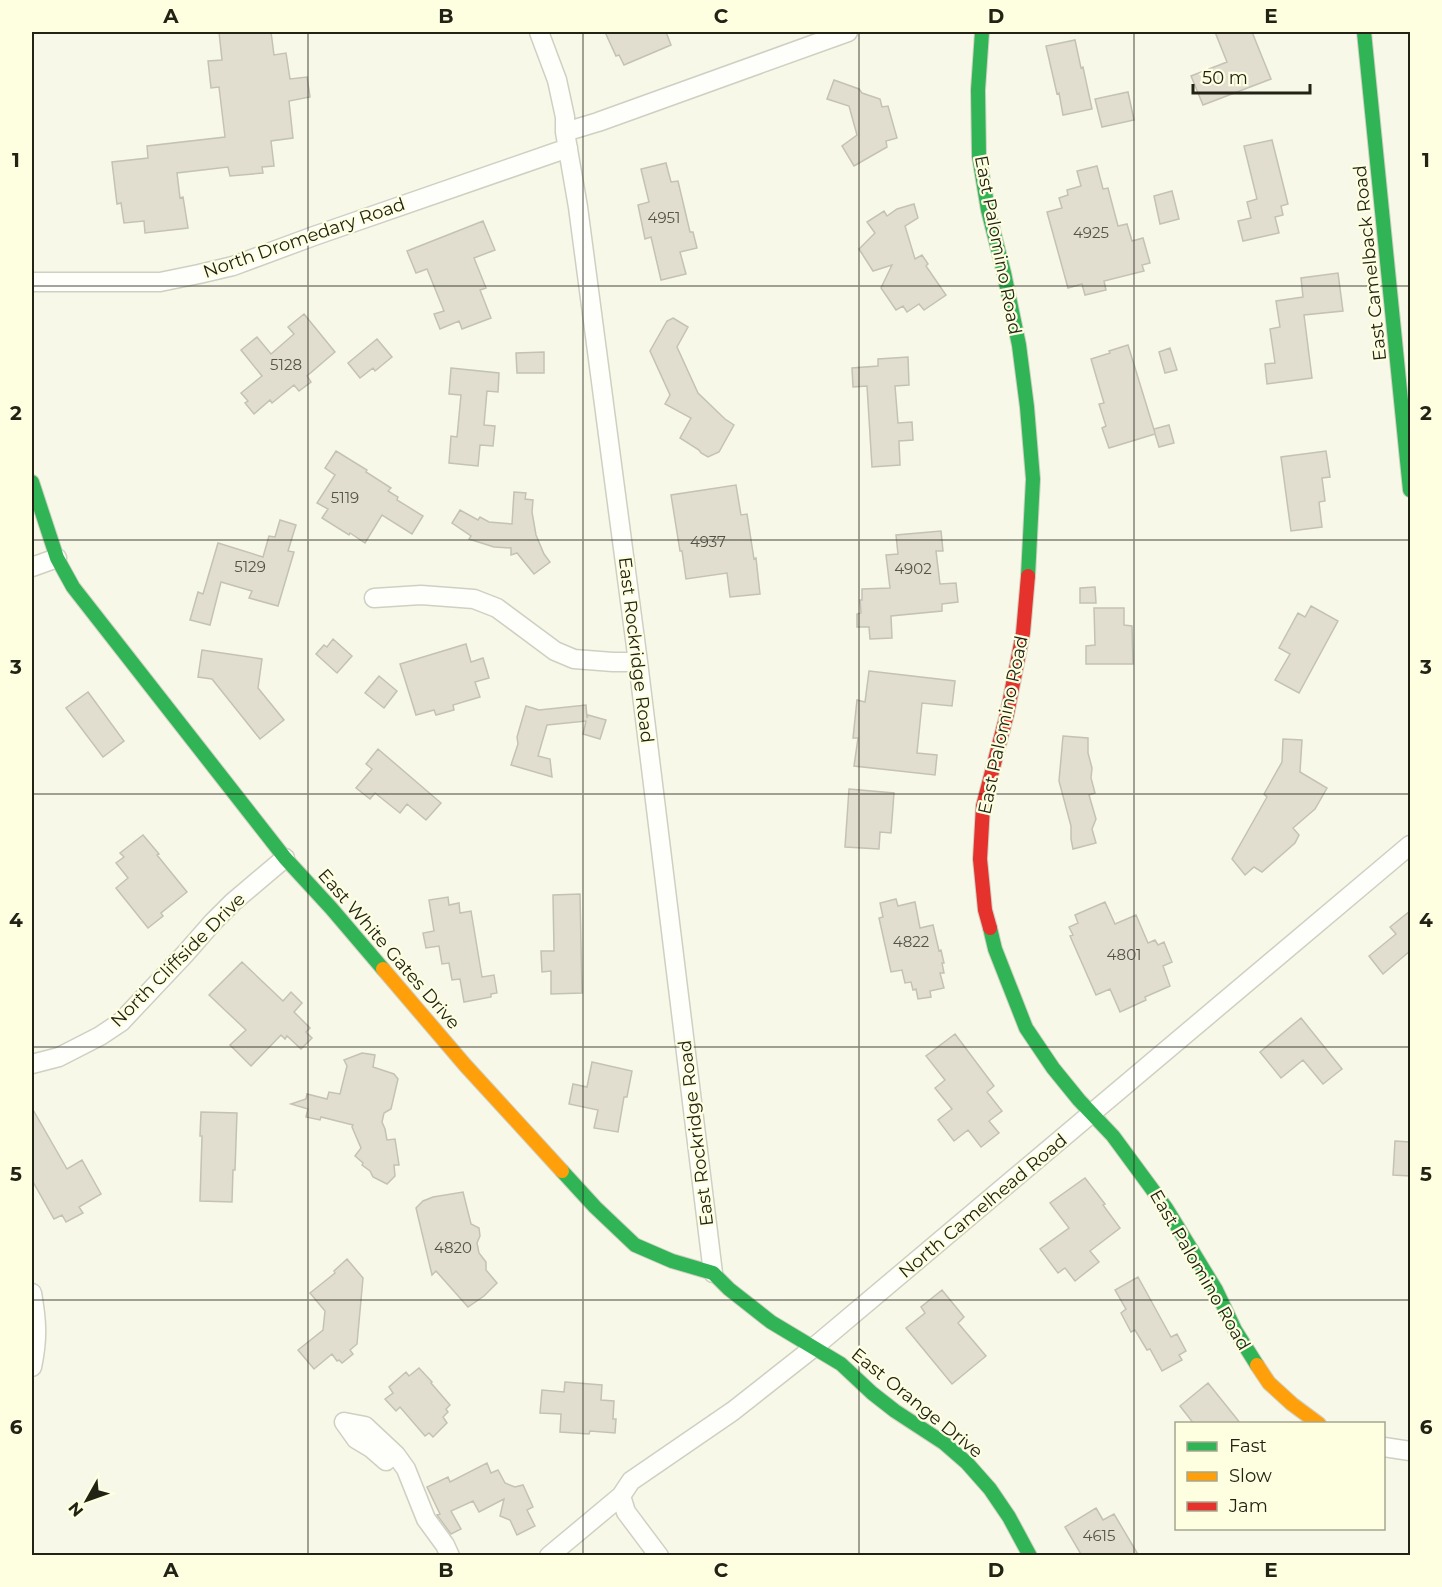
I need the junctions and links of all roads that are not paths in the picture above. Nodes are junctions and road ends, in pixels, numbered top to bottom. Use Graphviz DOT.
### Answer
graph roads {
  1 [pos="539,32"];
  2 [pos="848,32"];
  3 [pos="982,32"];
  4 [pos="1364,32"];
  5 [pos="566,140"];
  6 [pos="32,282"];
  7 [pos="1405,367"];
  8 [pos="32,482"];
  9 [pos="1410,490"];
  10 [pos="57,558"];
  11 [pos="32,567"];
  12 [pos="374,598"];
  13 [pos="638,662"];
  14 [pos="1410,845"];
  15 [pos="285,858"];
  16 [pos="32,1064"];
  17 [pos="1092,1114"];
  18 [pos="713,1274"];
  19 [pos="32,1293"];
  20 [pos="813,1348"];
  21 [pos="32,1367"];
  22 [pos="1316,1422"];
  23 [pos="1385,1447"];
  24 [pos="1410,1451"];
  25 [pos="621,1496"];
  26 [pos="444,1556"];
  27 [pos="450,1556"];
  28 [pos="549,1556"];
  29 [pos="659,1556"];
  30 [pos="1030,1556"];
  1 -- 5 [label="street, East Rockridge Road"];
  2 -- 5 [label="street, North Dromedary Road"];
  3 -- 17 [label="street, East Palomino Road"];
  4 -- 7 [label="street, East Camelback Road"];
  5 -- 6 [label="street, North Dromedary Road"];
  5 -- 13 [label="street, East Rockridge Road"];
  7 -- 9 [label="street, East Camelback Road"];
  8 -- 10 [label="street, East White Gates Drive"];
  10 -- 11 [label="street"];
  10 -- 15 [label="street, East White Gates Drive"];
  12 -- 13 [label="street"];
  13 -- 18 [label="street, East Rockridge Road"];
  14 -- 17 [label="street, North Camelhead Road"];
  15 -- 16 [label="street, North Cliffside Drive"];
  15 -- 18 [label="street, East White Gates Drive"];
  17 -- 20 [label="street, North Camelhead Road"];
  17 -- 22 [label="street, East Palomino Road"];
  18 -- 20 [label="street, East White Gates Drive"];
  19 -- 21 [label="street"];
  20 -- 25 [label="street, North Camelhead Road"];
  20 -- 30 [label="street, East Orange Drive"];
  23 -- 24 [label="street"];
  25 -- 28 [label="street, North Camelhead Road"];
  25 -- 29 [label="street"];
  26 -- 27 [label="street"];
}
